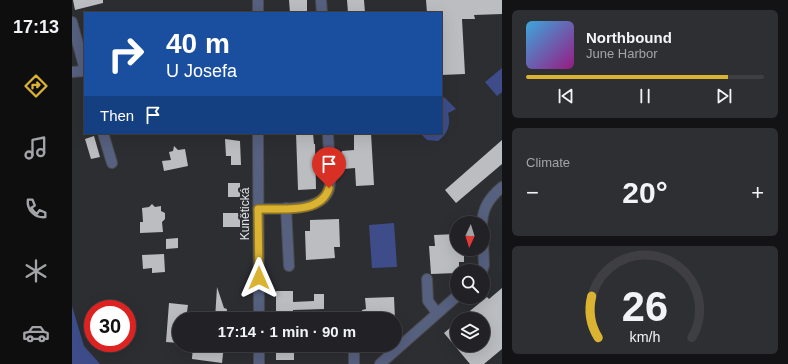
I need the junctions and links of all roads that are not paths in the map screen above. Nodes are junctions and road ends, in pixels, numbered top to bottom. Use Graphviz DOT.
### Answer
graph roads {
  1 [pos="258,0"];
  2 [pos="321,0"];
  3 [pos="258,12"];
  4 [pos="322,12"];
  5 [pos="72,22"];
  6 [pos="84,66"];
  7 [pos="84,70"];
  8 [pos="72,72"];
  9 [pos="103,134"];
  10 [pos="258,134"];
  11 [pos="328,134"];
  12 [pos="112,163"];
  13 [pos="502,187"];
  14 [pos="286,208"];
  15 [pos="258,209"];
  16 [pos="483,216"];
  17 [pos="289,266"];
  18 [pos="427,279"];
  19 [pos="450,302"];
  20 [pos="259,312"];
  21 [pos="438,313"];
  22 [pos="259,352"];
  23 [pos="354,352"];
  24 [pos="259,364"];
  25 [pos="354,364"];
  26 [pos="380,364"];
  1 -- 3 [label="street"];
  2 -- 4 [label="street"];
  5 -- 6 [label="street"];
  7 -- 8 [label="street"];
  9 -- 12 [label="street"];
  10 -- 15 [label="street, Kunětická"];
  11 -- 14 [label="street"];
  13 -- 16 [label="street"];
  14 -- 15 [label="street"];
  14 -- 17 [label="street"];
  15 -- 20 [label="street, Kunětická"];
  18 -- 21 [label="street"];
  19 -- 21 [label="street"];
  21 -- 26 [label="street"];
  22 -- 24 [label="street"];
  23 -- 25 [label="street"];
}
